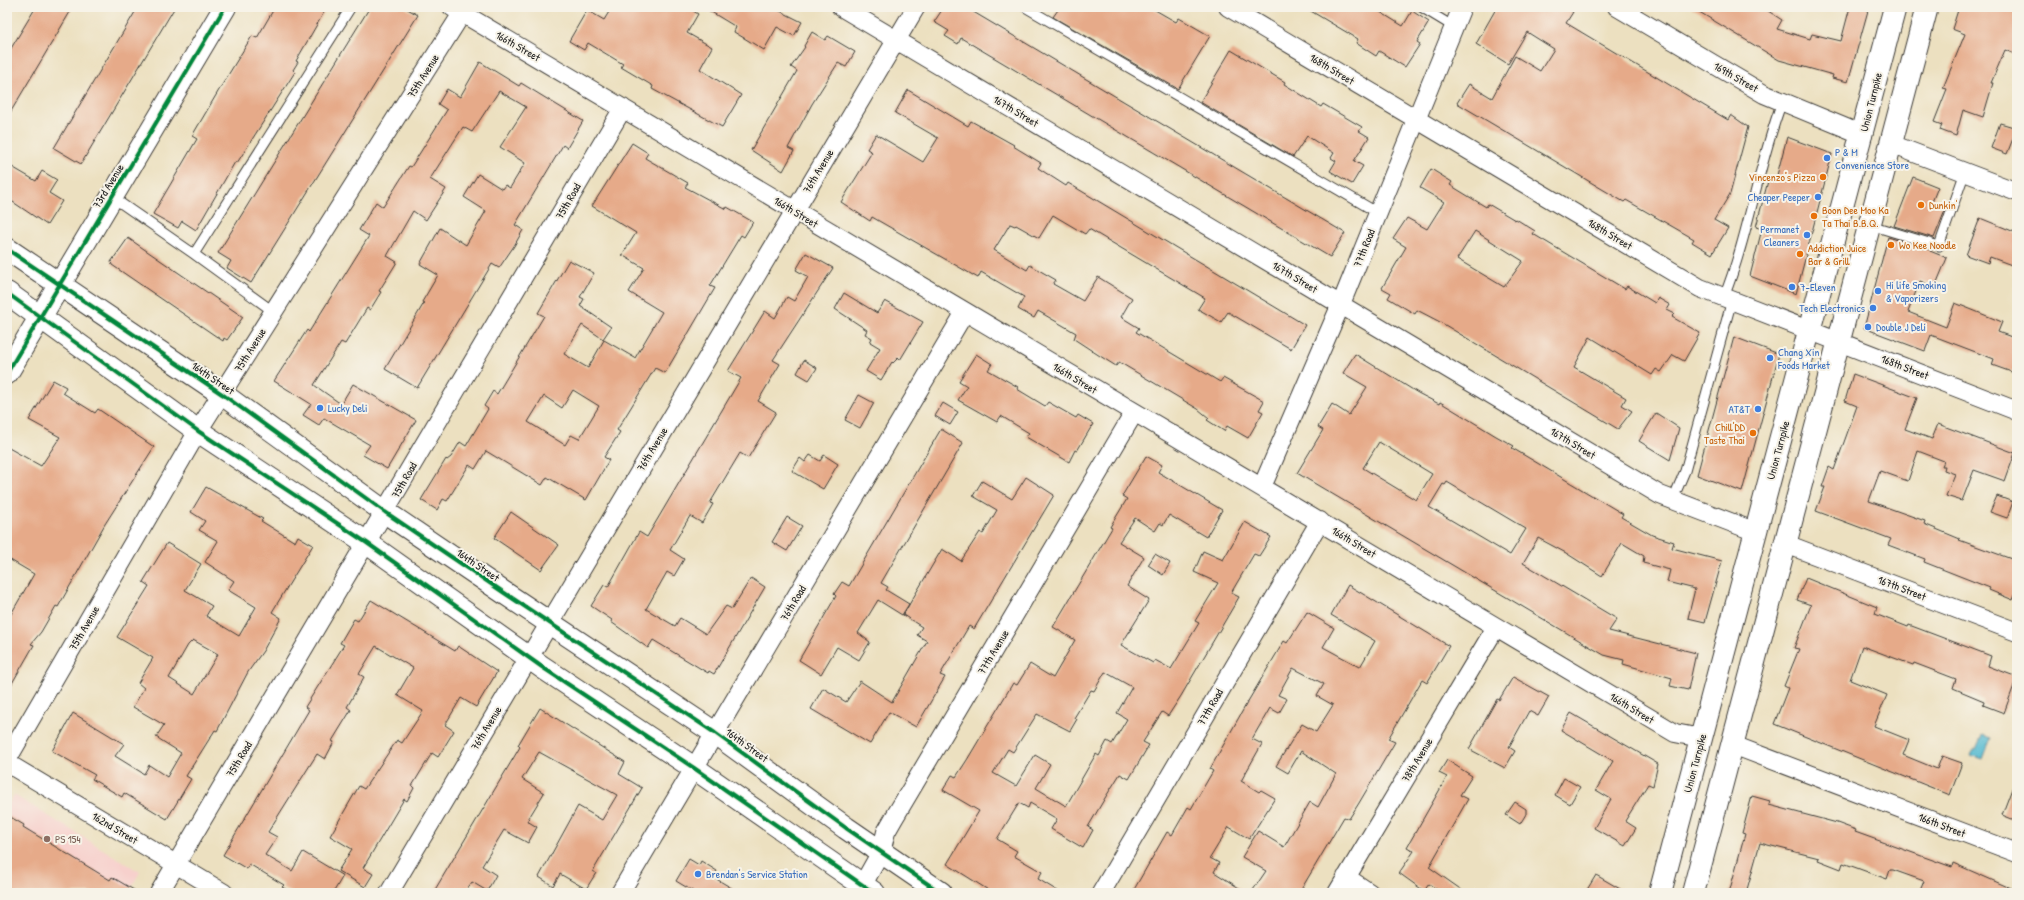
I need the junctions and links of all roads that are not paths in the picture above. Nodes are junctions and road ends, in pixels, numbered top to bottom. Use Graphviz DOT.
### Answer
graph roads {
  1 [pos="225,7"];
  2 [pos="351,7"];
  3 [pos="841,7"];
  4 [pos="916,7"];
  5 [pos="1025,7"];
  6 [pos="1228,7"];
  7 [pos="1421,7"];
  8 [pos="1462,7"];
  9 [pos="1617,7"];
  10 [pos="1895,7"];
  11 [pos="1927,7"];
  12 [pos="460,9"];
  13 [pos="1454,27"];
  14 [pos="897,40"];
  15 [pos="1782,102"];
  16 [pos="623,108"];
  17 [pos="1416,119"];
  18 [pos="1863,135"];
  19 [pos="1891,144"];
  20 [pos="1965,172"];
  21 [pos="2017,192"];
  22 [pos="112,197"];
  23 [pos="794,210"];
  24 [pos="1378,214"];
  25 [pos="1870,225"];
  26 [pos="7,249"];
  27 [pos="194,254"];
  28 [pos="60,285"];
  29 [pos="7,293"];
  30 [pos="1728,299"];
  31 [pos="1340,304"];
  32 [pos="274,312"];
  33 [pos="965,312"];
  34 [pos="41,317"];
  35 [pos="1810,330"];
  36 [pos="1840,341"];
  37 [pos="7,373"];
  38 [pos="222,394"];
  39 [pos="2017,411"];
  40 [pos="1134,413"];
  41 [pos="198,431"];
  42 [pos="1262,487"];
  43 [pos="1673,500"];
  44 [pos="385,512"];
  45 [pos="1320,521"];
  46 [pos="1756,532"];
  47 [pos="367,543"];
  48 [pos="1786,544"];
  49 [pos="548,623"];
  50 [pos="1496,627"];
  51 [pos="2017,632"];
  52 [pos="528,657"];
  53 [pos="715,733"];
  54 [pos="1701,738"];
  55 [pos="1733,745"];
  56 [pos="7,760"];
  57 [pos="7,764"];
  58 [pos="694,768"];
  59 [pos="881,852"];
  60 [pos="2017,853"];
  61 [pos="176,865"];
  62 [pos="1346,877"];
  63 [pos="865,890"];
  64 [pos="159,893"];
  65 [pos="224,893"];
  66 [pos="389,893"];
  67 [pos="620,893"];
  68 [pos="940,893"];
  69 [pos="1101,893"];
  70 [pos="1337,893"];
  71 [pos="1370,893"];
  72 [pos="1660,893"];
  73 [pos="1693,893"];
  1 -- 22 [label="street, 73rd Avenue"];
  2 -- 27 [label="lane"];
  3 -- 14 [label="street, 167th Street"];
  4 -- 14 [label="street, 76th Avenue"];
  5 -- 24 [label="lane"];
  6 -- 17 [label="street, 168th Street"];
  7 -- 13 [label="lane"];
  8 -- 13 [label="street, 77th Road"];
  9 -- 15 [label="street, 169th Street"];
  10 -- 18 [label="street, Union Turnpike"];
  11 -- 19 [label="street"];
  12 -- 16 [label="street, 166th Street"];
  12 -- 32 [label="street, 75th Avenue"];
  13 -- 17 [label="street, 77th Road"];
  14 -- 23 [label="street, 76th Avenue"];
  14 -- 31 [label="street, 167th Street"];
  15 -- 18 [label="street, 169th Street"];
  15 -- 30 [label="lane"];
  16 -- 23 [label="street, 166th Street"];
  16 -- 44 [label="street, 75th Road"];
  17 -- 24 [label="street, 77th Road"];
  17 -- 30 [label="street, 168th Street"];
  18 -- 35 [label="street, Union Turnpike"];
  19 -- 20 [label="street"];
  19 -- 25 [label="street"];
  20 -- 21 [label="street"];
  20 -- 25 [label="lane"];
  22 -- 27 [label="lane"];
  22 -- 28 [label="street, 73rd Avenue"];
  23 -- 33 [label="street, 166th Street"];
  23 -- 49 [label="street, 76th Avenue"];
  24 -- 31 [label="street, 77th Road"];
  25 -- 36 [label="street"];
  26 -- 28 [label="street, 164th Street"];
  27 -- 32 [label="lane"];
  28 -- 34 [label="street, 73rd Avenue"];
  28 -- 38 [label="street, 164th Street"];
  29 -- 34 [label="street"];
  30 -- 35 [label="street, 168th Street"];
  30 -- 43 [label="lane"];
  31 -- 42 [label="street, 77th Road"];
  31 -- 43 [label="street, 167th Street"];
  32 -- 38 [label="street, 75th Avenue"];
  33 -- 40 [label="street, 166th Street"];
  33 -- 53 [label="street, 76th Road"];
  34 -- 37 [label="street, 73rd Avenue"];
  34 -- 41 [label="street"];
  35 -- 36 [label="street, 168th Street"];
  35 -- 46 [label="street, Union Turnpike"];
  36 -- 39 [label="street, 168th Street"];
  36 -- 48 [label="street"];
  38 -- 41 [label="street, 75th Avenue"];
  38 -- 44 [label="street, 164th Street"];
  40 -- 42 [label="street, 166th Street"];
  40 -- 59 [label="street, 77th Avenue"];
  41 -- 47 [label="street"];
  41 -- 56 [label="street, 75th Avenue"];
  42 -- 45 [label="street, 166th Street"];
  43 -- 46 [label="street, 167th Street"];
  44 -- 47 [label="street, 75th Road"];
  44 -- 49 [label="street, 164th Street"];
  45 -- 50 [label="street, 166th Street"];
  45 -- 69 [label="street, 77th Road"];
  46 -- 54 [label="street, Union Turnpike"];
  47 -- 52 [label="street"];
  47 -- 61 [label="street, 75th Road"];
  48 -- 51 [label="street, 167th Street"];
  48 -- 55 [label="street"];
  49 -- 52 [label="street, 76th Avenue"];
  49 -- 53 [label="street, 164th Street"];
  50 -- 54 [label="street, 166th Street"];
  50 -- 62 [label="street, 78th Avenue"];
  52 -- 58 [label="street"];
  52 -- 66 [label="street, 76th Avenue"];
  53 -- 58 [label="street, 76th Road"];
  53 -- 59 [label="street, 164th Street"];
  54 -- 72 [label="street, Union Turnpike"];
  55 -- 60 [label="street, 166th Street"];
  55 -- 73 [label="street"];
  57 -- 61 [label="street, 162nd Street"];
  58 -- 63 [label="street"];
  58 -- 67 [label="street, 76th Road"];
  59 -- 63 [label="street, 77th Avenue"];
  59 -- 68 [label="street, 164th Street"];
  61 -- 64 [label="street, 75th Road"];
  61 -- 65 [label="street, 162nd Street"];
  62 -- 70 [label="street, 78th Avenue"];
  62 -- 71 [label="street"];
}
